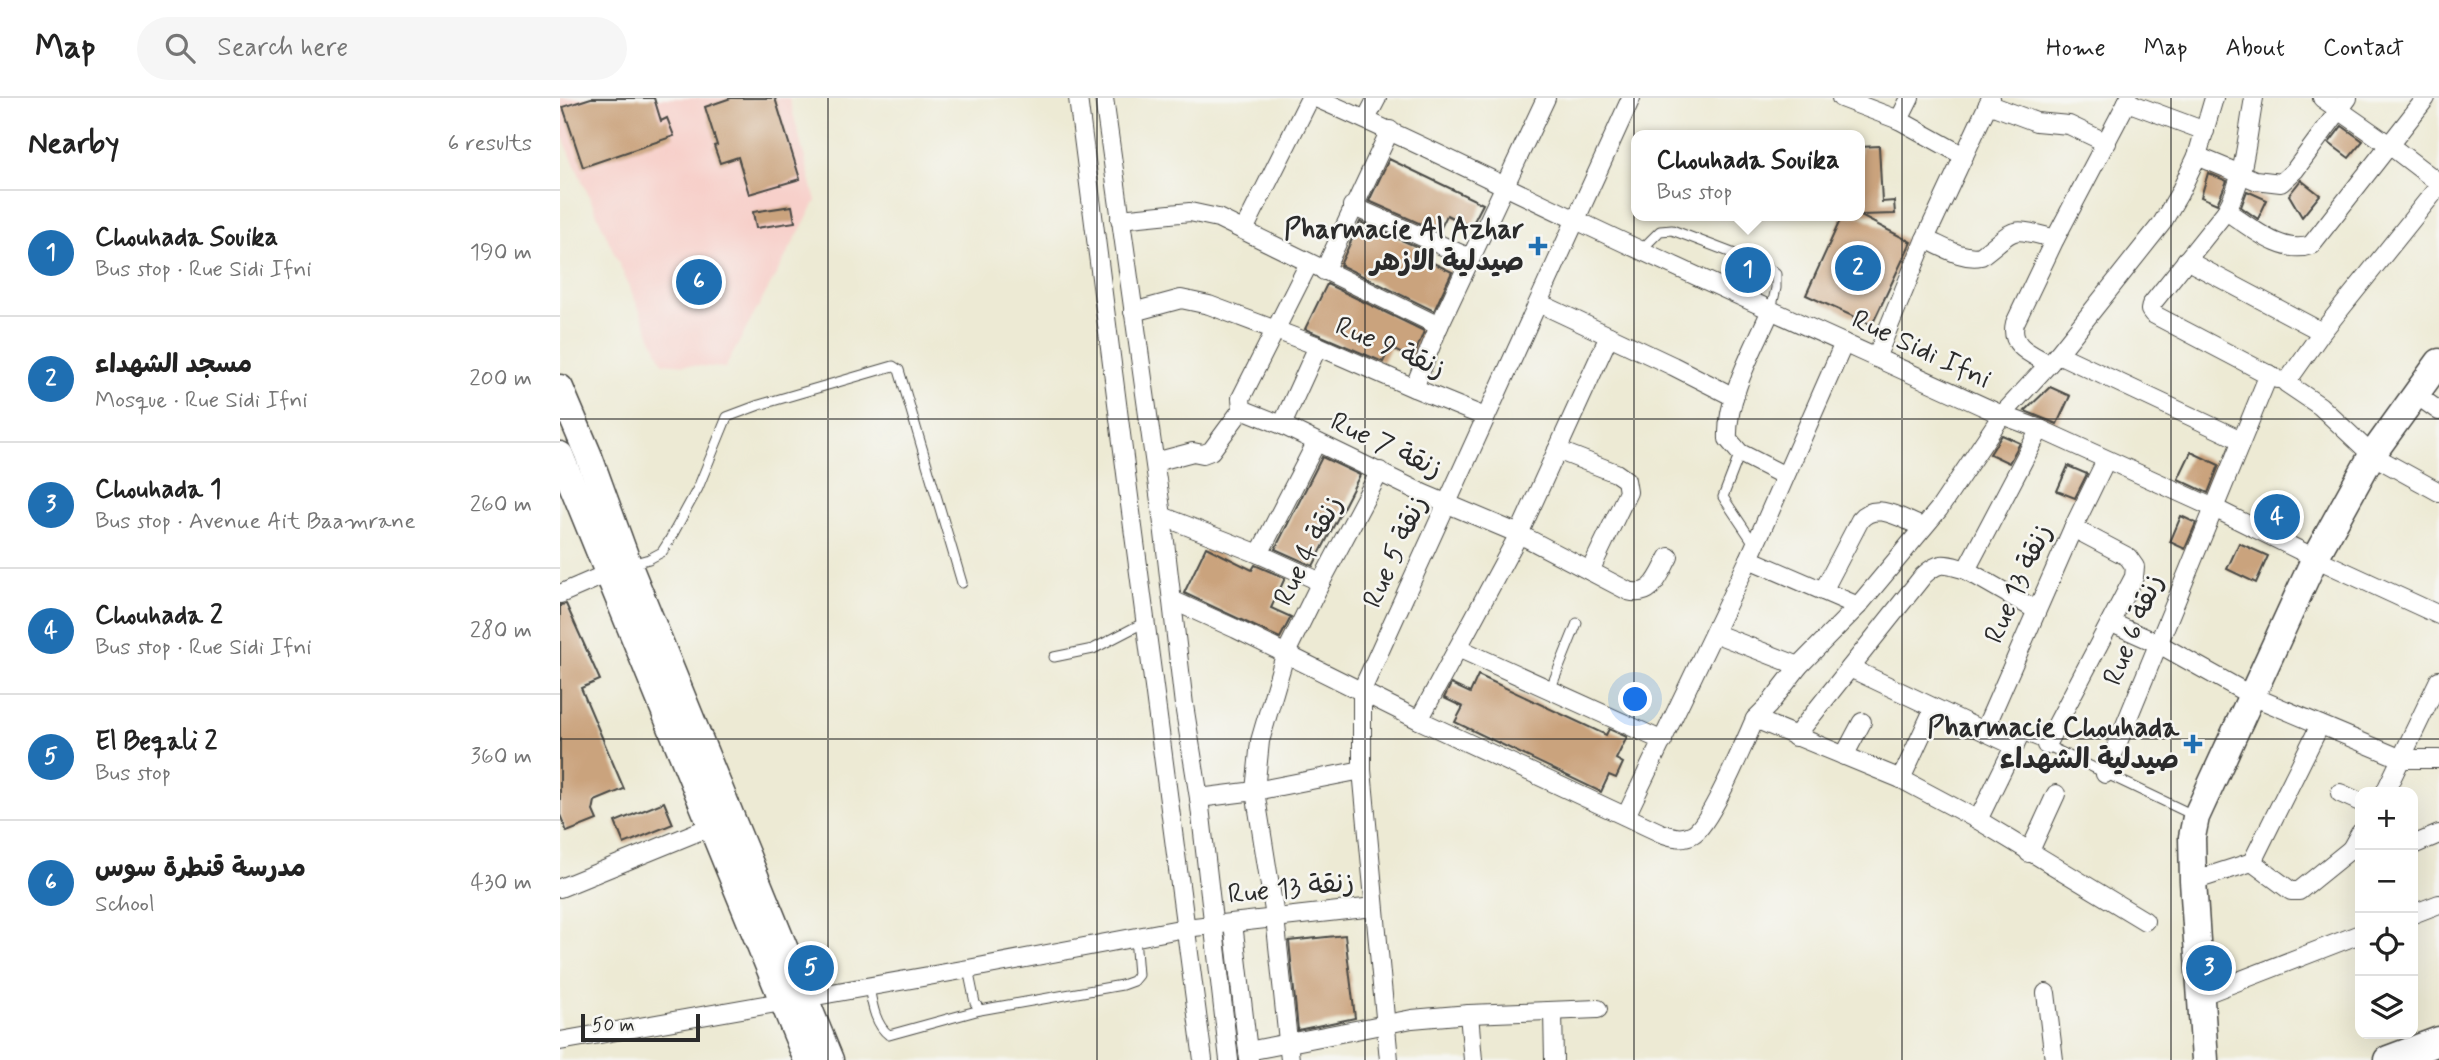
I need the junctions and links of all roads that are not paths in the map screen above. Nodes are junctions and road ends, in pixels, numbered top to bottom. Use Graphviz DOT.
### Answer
graph roads {
  1 [pos="1078,98"];
  2 [pos="1104,98"];
  3 [pos="1310,98"];
  4 [pos="1316,98"];
  5 [pos="1377,98"];
  6 [pos="1631,98"];
  7 [pos="1841,98"];
  8 [pos="1910,98"];
  9 [pos="2214,98"];
  10 [pos="2254,98"];
  11 [pos="2322,98"];
  12 [pos="2426,98"];
  13 [pos="1544,99"];
  14 [pos="2128,100"];
  15 [pos="1989,101"];
  16 [pos="2343,104"];
  17 [pos="1366,120"];
  18 [pos="1899,120"];
  19 [pos="1390,130"];
  20 [pos="2205,131"];
  21 [pos="2107,143"];
  22 [pos="2388,144"];
  23 [pos="1964,156"];
  24 [pos="2197,156"];
  25 [pos="2239,174"];
  26 [pos="1504,184"];
  27 [pos="2439,185"];
  28 [pos="1352,206"];
  29 [pos="2226,211"];
  30 [pos="1120,219"];
  31 [pos="1574,219"];
  32 [pos="1244,230"];
  33 [pos="1926,239"];
  34 [pos="2055,239"];
  35 [pos="1641,250"];
  36 [pos="1470,258"];
  37 [pos="2186,260"];
  38 [pos="1316,267"];
  39 [pos="1539,303"];
  40 [pos="1771,310"];
  41 [pos="1133,312"];
  42 [pos="1439,326"];
  43 [pos="1274,330"];
  44 [pos="2322,332"];
  45 [pos="1609,336"];
  46 [pos="1844,343"];
  47 [pos="1318,346"];
  48 [pos="1877,358"];
  49 [pos="2053,359"];
  50 [pos="2439,362"];
  51 [pos="2269,374"];
  52 [pos="2286,383"];
  53 [pos="560,388"];
  54 [pos="1414,388"];
  55 [pos="2415,394"];
  56 [pos="1734,397"];
  57 [pos="1242,403"];
  58 [pos="2439,411"];
  59 [pos="2002,415"];
  60 [pos="1485,416"];
  61 [pos="1282,425"];
  62 [pos="2040,429"];
  63 [pos="2241,440"];
  64 [pos="1316,443"];
  65 [pos="1557,450"];
  66 [pos="1740,453"];
  67 [pos="560,454"];
  68 [pos="2372,455"];
  69 [pos="2106,460"];
  70 [pos="1155,462"];
  71 [pos="1380,471"];
  72 [pos="1785,477"];
  73 [pos="2439,492"];
  74 [pos="1447,504"];
  75 [pos="2214,508"];
  76 [pos="1162,516"];
  77 [pos="1923,527"];
  78 [pos="2073,528"];
  79 [pos="1519,534"];
  80 [pos="1752,552"];
  81 [pos="1259,554"];
  82 [pos="1669,557"];
  83 [pos="2315,558"];
  84 [pos="618,569"];
  85 [pos="1966,570"];
  86 [pos="1590,571"];
  87 [pos="1321,582"];
  88 [pos="962,583"];
  89 [pos="1823,591"];
  90 [pos="560,594"];
  91 [pos="1172,600"];
  92 [pos="1858,606"];
  93 [pos="2036,610"];
  94 [pos="2439,615"];
  95 [pos="1147,621"];
  96 [pos="1577,623"];
  97 [pos="2112,623"];
  98 [pos="1714,634"];
  99 [pos="2157,643"];
  100 [pos="1458,648"];
  101 [pos="1286,655"];
  102 [pos="1054,657"];
  103 [pos="1799,666"];
  104 [pos="1850,668"];
  105 [pos="2439,680"];
  106 [pos="1362,690"];
  107 [pos="1550,690"];
  108 [pos="2252,696"];
  109 [pos="2434,706"];
  110 [pos="1934,708"];
  111 [pos="1755,719"];
  112 [pos="1419,720"];
  113 [pos="1862,722"];
  114 [pos="2320,725"];
  115 [pos="1986,726"];
  116 [pos="1795,737"];
  117 [pos="1662,741"];
  118 [pos="2017,741"];
  119 [pos="2046,745"];
  120 [pos="1844,756"];
  121 [pos="2402,759"];
  122 [pos="2439,759"];
  123 [pos="1362,769"];
  124 [pos="2105,774"];
  125 [pos="1901,779"];
  126 [pos="2390,787"];
  127 [pos="1255,790"];
  128 [pos="2340,793"];
  129 [pos="2056,794"];
  130 [pos="1199,798"];
  131 [pos="2355,800"];
  132 [pos="1626,816"];
  133 [pos="2196,817"];
  134 [pos="1978,820"];
  135 [pos="712,826"];
  136 [pos="2439,834"];
  137 [pos="2418,843"];
  138 [pos="2355,850"];
  139 [pos="2029,853"];
  140 [pos="2252,862"];
  141 [pos="2193,881"];
  142 [pos="560,886"];
  143 [pos="2439,904"];
  144 [pos="1374,907"];
  145 [pos="2416,913"];
  146 [pos="1275,917"];
  147 [pos="2145,921"];
  148 [pos="1233,923"];
  149 [pos="1214,925"];
  150 [pos="1185,928"];
  151 [pos="2355,936"];
  152 [pos="1135,937"];
  153 [pos="968,969"];
  154 [pos="869,986"];
  155 [pos="2046,993"];
  156 [pos="2200,996"];
  157 [pos="794,999"];
  158 [pos="1598,1009"];
  159 [pos="979,1010"];
  160 [pos="1553,1012"];
  161 [pos="1469,1014"];
  162 [pos="1385,1024"];
  163 [pos="560,1041"];
  164 [pos="2439,1041"];
  165 [pos="1288,1051"];
  166 [pos="1248,1056"];
  167 [pos="807,1060"];
  168 [pos="831,1060"];
  169 [pos="1203,1060"];
  170 [pos="1229,1060"];
  171 [pos="1389,1060"];
  172 [pos="1473,1060"];
  173 [pos="1554,1060"];
  174 [pos="2054,1060"];
  175 [pos="2205,1060"];
  176 [pos="2388,1060"];
  1 -- 95 [label="street"];
  2 -- 30 [label="street"];
  3 -- 32 [label="street"];
  4 -- 17 [label="street, Rue Sidi Ifni"];
  5 -- 17 [label="street"];
  6 -- 31 [label="street, Rue 5 زنقة"];
  7 -- 18 [label="street"];
  8 -- 18 [label="street"];
  9 -- 20 [label="street"];
  10 -- 25 [label="street"];
  11 -- 16 [label="street"];
  12 -- 22 [label="street"];
  13 -- 26 [label="street"];
  14 -- 20 [label="street"];
  14 -- 21 [label="street"];
  15 -- 21 [label="street"];
  15 -- 23 [label="street"];
  16 -- 22 [label="street"];
  16 -- 25 [label="street"];
  17 -- 19 [label="street, Rue Sidi Ifni"];
  18 -- 23 [label="street"];
  19 -- 26 [label="street, Rue Sidi Ifni"];
  19 -- 28 [label="street"];
  20 -- 24 [label="street"];
  21 -- 34 [label="street"];
  22 -- 27 [label="street"];
  22 -- 29 [label="street"];
  23 -- 33 [label="street"];
  24 -- 25 [label="street"];
  24 -- 49 [label="street"];
  25 -- 29 [label="street"];
  26 -- 31 [label="street, Rue Sidi Ifni"];
  26 -- 36 [label="street"];
  27 -- 44 [label="street"];
  28 -- 36 [label="street"];
  28 -- 38 [label="street"];
  29 -- 37 [label="street"];
  30 -- 32 [label="street"];
  30 -- 41 [label="street"];
  31 -- 35 [label="street, Rue Sidi Ifni"];
  31 -- 39 [label="street, Rue 5 زنقة"];
  32 -- 38 [label="street"];
  33 -- 34 [label="street"];
  33 -- 48 [label="street"];
  34 -- 49 [label="street"];
  35 -- 40 [label="street, Rue Sidi Ifni"];
  35 -- 40 [label="lane"];
  36 -- 42 [label="street"];
  37 -- 44 [label="street"];
  37 -- 51 [label="street"];
  38 -- 42 [label="street"];
  38 -- 43 [label="street"];
  39 -- 45 [label="street"];
  39 -- 60 [label="street, Rue 5 زنقة"];
  40 -- 46 [label="street, Rue Sidi Ifni"];
  40 -- 56 [label="street"];
  41 -- 43 [label="street"];
  41 -- 70 [label="street"];
  42 -- 54 [label="street"];
  43 -- 47 [label="street, Rue 9 زنقة"];
  43 -- 57 [label="street"];
  44 -- 52 [label="street"];
  45 -- 56 [label="street"];
  45 -- 65 [label="street"];
  46 -- 48 [label="street, Rue Sidi Ifni"];
  46 -- 72 [label="street"];
  47 -- 54 [label="street, Rue 9 زنقة"];
  47 -- 61 [label="street"];
  48 -- 59 [label="street, Rue Sidi Ifni"];
  49 -- 59 [label="street"];
  49 -- 63 [label="street"];
  50 -- 55 [label="street"];
  51 -- 52 [label="street"];
  51 -- 63 [label="street, Rue 6 زنقة"];
  52 -- 68 [label="street"];
  53 -- 84 [label="street"];
  54 -- 60 [label="street, Rue 9 زنقة"];
  55 -- 58 [label="street"];
  55 -- 68 [label="street"];
  56 -- 66 [label="street"];
  57 -- 61 [label="street, Rue 7 زنقة"];
  57 -- 70 [label="street"];
  59 -- 62 [label="street, Rue Sidi Ifni"];
  59 -- 77 [label="street"];
  60 -- 74 [label="street, Rue 5 زنقة"];
  61 -- 64 [label="street, Rue 7 زنقة"];
  62 -- 69 [label="street, Rue Sidi Ifni"];
  62 -- 85 [label="street"];
  63 -- 75 [label="street, Rue 6 زنقة"];
  64 -- 71 [label="street, Rue 7 زنقة"];
  64 -- 81 [label="street"];
  65 -- 79 [label="street"];
  65 -- 86 [label="street"];
  66 -- 72 [label="street"];
  66 -- 80 [label="lane"];
  67 -- 84 [label="street"];
  68 -- 73 [label="street"];
  68 -- 83 [label="street"];
  69 -- 75 [label="street, Rue Sidi Ifni"];
  69 -- 78 [label="street, Rue 13 زنقة"];
  70 -- 76 [label="street"];
  71 -- 74 [label="street, Rue 7 زنقة"];
  71 -- 87 [label="street, Rue 4 زنقة"];
  72 -- 80 [label="street"];
  74 -- 79 [label="street, Rue 7 زنقة"];
  74 -- 106 [label="street, Rue 5 زنقة"];
  75 -- 83 [label="street, Rue Sidi Ifni"];
  75 -- 99 [label="street, Rue 6 زنقة"];
  76 -- 81 [label="street"];
  76 -- 91 [label="street"];
  77 -- 89 [label="street"];
  77 -- 92 [label="street"];
  78 -- 93 [label="street, Rue 13 زنقة"];
  78 -- 97 [label="street"];
  79 -- 86 [label="street, Rue 7 زنقة"];
  79 -- 100 [label="street"];
  80 -- 89 [label="street"];
  80 -- 98 [label="street"];
  81 -- 87 [label="street"];
  82 -- 86 [label="street, Rue 7 زنقة"];
  83 -- 94 [label="street, Rue Sidi Ifni"];
  83 -- 108 [label="street"];
  84 -- 88 [label="lane"];
  84 -- 90 [label="street"];
  84 -- 135 [label="street"];
  84 -- 157 [label="street"];
  85 -- 93 [label="street"];
  85 -- 104 [label="street"];
  87 -- 101 [label="street, Rue 4 زنقة"];
  89 -- 92 [label="street"];
  91 -- 101 [label="street"];
  91 -- 130 [label="street"];
  92 -- 103 [label="street"];
  93 -- 115 [label="street, Rue 13 زنقة"];
  95 -- 102 [label="lane"];
  95 -- 150 [label="street"];
  96 -- 107 [label="lane"];
  97 -- 99 [label="street"];
  97 -- 119 [label="street"];
  98 -- 103 [label="street"];
  98 -- 117 [label="street"];
  99 -- 108 [label="street"];
  99 -- 124 [label="street, Rue 6 زنقة"];
  100 -- 107 [label="street"];
  100 -- 112 [label="street"];
  101 -- 106 [label="street"];
  101 -- 127 [label="street, Rue 4 زنقة"];
  103 -- 111 [label="street"];
  104 -- 110 [label="street"];
  104 -- 116 [label="street"];
  105 -- 109 [label="street"];
  106 -- 112 [label="street"];
  106 -- 123 [label="street, Rue 5 زنقة"];
  107 -- 117 [label="street"];
  108 -- 114 [label="street"];
  108 -- 133 [label="street"];
  109 -- 121 [label="street"];
  110 -- 115 [label="street"];
  110 -- 125 [label="street"];
  111 -- 116 [label="street"];
  111 -- 132 [label="street"];
  112 -- 132 [label="street"];
  113 -- 120 [label="street"];
  114 -- 121 [label="street"];
  114 -- 140 [label="street"];
  115 -- 118 [label="street"];
  116 -- 120 [label="street"];
  117 -- 132 [label="street"];
  118 -- 119 [label="lane"];
  118 -- 134 [label="street"];
  119 -- 124 [label="lane"];
  120 -- 125 [label="street"];
  121 -- 122 [label="street"];
  121 -- 126 [label="street"];
  123 -- 127 [label="street"];
  123 -- 144 [label="street, Rue 5 زنقة"];
  124 -- 133 [label="lane"];
  125 -- 134 [label="street"];
  127 -- 130 [label="street"];
  127 -- 146 [label="street, Rue 4 زنقة"];
  128 -- 131 [label="street"];
  129 -- 139 [label="street"];
  130 -- 149 [label="street"];
  133 -- 141 [label="street"];
  134 -- 139 [label="street"];
  135 -- 142 [label="street"];
  135 -- 157 [label="street"];
  136 -- 137 [label="street"];
  138 -- 140 [label="street"];
  139 -- 147 [label="street"];
  140 -- 141 [label="street"];
  141 -- 156 [label="street"];
  143 -- 145 [label="street"];
  144 -- 146 [label="street, Rue 13 زنقة"];
  144 -- 162 [label="street, Rue 5 زنقة"];
  146 -- 148 [label="street, Rue 13 زنقة"];
  146 -- 165 [label="street, Rue 4 زنقة"];
  148 -- 149 [label="street, Rue 13 زنقة"];
  148 -- 166 [label="street"];
  149 -- 150 [label="street, Rue 13 زنقة"];
  149 -- 170 [label="street"];
  150 -- 152 [label="street, Rue 13 زنقة"];
  150 -- 169 [label="street"];
  151 -- 156 [label="street"];
  152 -- 153 [label="street, Rue 13 زنقة"];
  152 -- 159 [label="lane"];
  153 -- 154 [label="street, Rue 13 زنقة"];
  153 -- 159 [label="lane"];
  154 -- 157 [label="street, Rue 13 زنقة"];
  154 -- 159 [label="lane"];
  155 -- 174 [label="street"];
  156 -- 175 [label="street"];
  157 -- 163 [label="street, Rue 13 زنقة"];
  157 -- 167 [label="street"];
  157 -- 168 [label="street"];
  158 -- 160 [label="street"];
  160 -- 161 [label="street"];
  160 -- 173 [label="street"];
  161 -- 162 [label="street"];
  161 -- 172 [label="street"];
  162 -- 165 [label="street"];
  162 -- 171 [label="street, Rue 5 زنقة"];
  164 -- 176 [label="main road"];
  165 -- 166 [label="street"];
}
